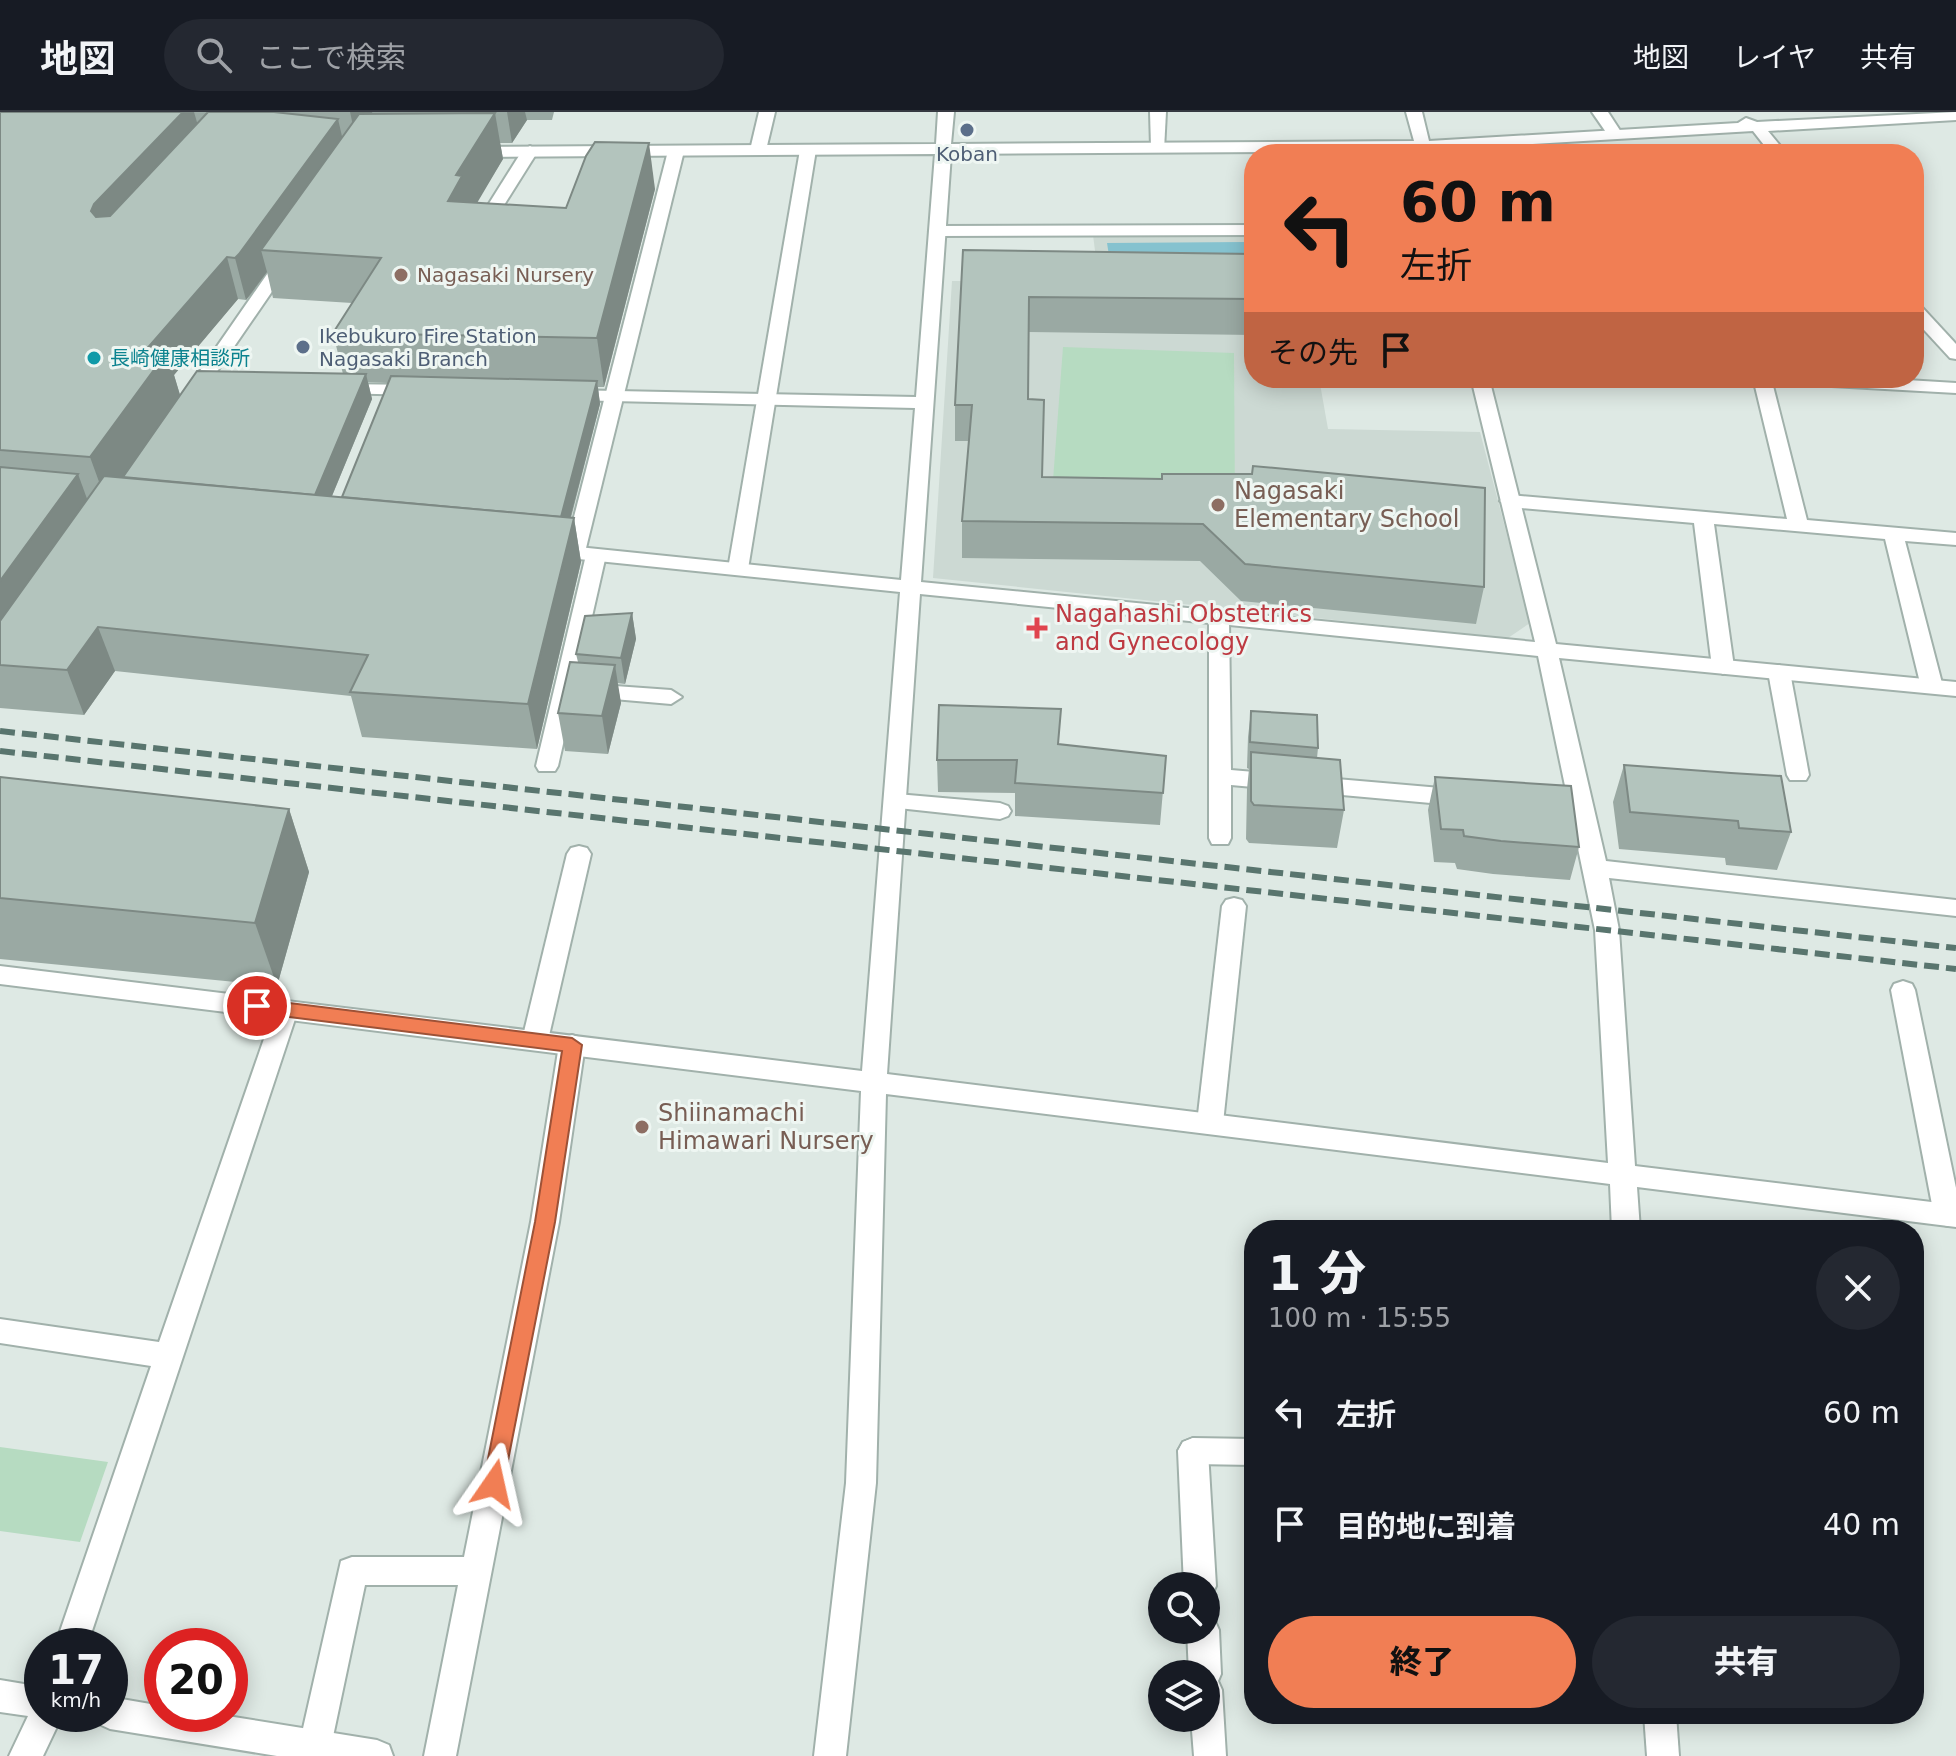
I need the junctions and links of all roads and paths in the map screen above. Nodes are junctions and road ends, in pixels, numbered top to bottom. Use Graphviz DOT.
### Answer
graph roads {
  1 [pos="767,112"];
  2 [pos="946,112"];
  3 [pos="1158,112"];
  4 [pos="1414,112"];
  5 [pos="1600,112"];
  6 [pos="1731,112"];
  7 [pos="1956,115"];
  8 [pos="1757,127"];
  9 [pos="1615,135"];
  10 [pos="1422,144"];
  11 [pos="1500,144"];
  12 [pos="1771,144"];
  13 [pos="1159,147"];
  14 [pos="1244,148"];
  15 [pos="943,149"];
  16 [pos="758,150"];
  17 [pos="808,150"];
  18 [pos="530,151"];
  19 [pos="676,151"];
  20 [pos="453,152"];
  21 [pos="486,221"];
  22 [pos="1244,230"];
  23 [pos="937,231"];
  24 [pos="295,248"];
  25 [pos="1924,320"];
  26 [pos="1956,354"];
  27 [pos="1924,386"];
  28 [pos="1482,388"];
  29 [pos="1764,388"];
  30 [pos="1956,388"];
  31 [pos="324,389"];
  32 [pos="433,390"];
  33 [pos="552,394"];
  34 [pos="612,396"];
  35 [pos="764,399"];
  36 [pos="925,403"];
  37 [pos="180,412"];
  38 [pos="1510,501"];
  39 [pos="1703,517"];
  40 [pos="1798,525"];
  41 [pos="1893,533"];
  42 [pos="1956,539"];
  43 [pos="529,548"];
  44 [pos="585,553"];
  45 [pos="738,569"];
  46 [pos="912,587"];
  47 [pos="1219,619"];
  48 [pos="1547,650"];
  49 [pos="1723,667"];
  50 [pos="1779,672"];
  51 [pos="1932,687"];
  52 [pos="565,689"];
  53 [pos="1956,689"];
  54 [pos="671,697"];
  55 [pos="547,766"];
  56 [pos="1798,775"];
  57 [pos="1219,776"];
  58 [pos="1484,800"];
  59 [pos="897,802"];
  60 [pos="1554,803"];
  61 [pos="1582,804"];
  62 [pos="1000,811"];
  63 [pos="1220,838"];
  64 [pos="579,854"];
  65 [pos="1596,868"];
  66 [pos="1234,906"];
  67 [pos="1956,908"];
  68 [pos="0,975"];
  69 [pos="1903,990"];
  70 [pos="286,1010"];
  71 [pos="535,1040"];
  72 [pos="572,1045"];
  73 [pos="874,1081"];
  74 [pos="1210,1123"];
  75 [pos="1623,1174"];
  76 [pos="1952,1215"];
  77 [pos="1625,1220"];
  78 [pos="0,1331"];
  79 [pos="169,1356"];
  80 [pos="1244,1452"];
  81 [pos="477,1571"];
  82 [pos="1199,1572"];
  83 [pos="77,1628"];
  84 [pos="0,1696"];
  85 [pos="24,1700"];
  86 [pos="128,1716"];
  87 [pos="1661,1724"];
  88 [pos="38,1732"];
  89 [pos="1209,1732"];
  90 [pos="315,1746"];
  91 [pos="25,1756"];
  92 [pos="377,1756"];
  93 [pos="440,1756"];
  94 [pos="830,1756"];
  95 [pos="1210,1756"];
  96 [pos="1663,1756"];
  1 -- 16 [label="street"];
  2 -- 15 [label="street"];
  3 -- 13 [label="street"];
  4 -- 10 [label="street"];
  5 -- 9 [label="street"];
  6 -- 8 [label="street"];
  7 -- 8 [label="street"];
  8 -- 9 [label="street"];
  8 -- 12 [label="street"];
  9 -- 11 [label="street"];
  13 -- 14 [label="street"];
  13 -- 15 [label="street"];
  15 -- 17 [label="street"];
  15 -- 23 [label="street"];
  16 -- 17 [label="street"];
  16 -- 19 [label="street"];
  17 -- 35 [label="street"];
  18 -- 19 [label="street"];
  18 -- 20 [label="street"];
  18 -- 21 [label="street"];
  19 -- 34 [label="street"];
  22 -- 23 [label="street"];
  23 -- 36 [label="street"];
  24 -- 37 [label="street"];
  25 -- 26 [label="street"];
  27 -- 30 [label="street"];
  28 -- 38 [label="street"];
  29 -- 40 [label="street"];
  31 -- 32 [label="street"];
  33 -- 34 [label="street"];
  34 -- 35 [label="street"];
  34 -- 44 [label="street"];
  35 -- 36 [label="street"];
  35 -- 45 [label="street"];
  36 -- 46 [label="street"];
  38 -- 39 [label="street"];
  38 -- 48 [label="street"];
  39 -- 40 [label="street"];
  39 -- 49 [label="street"];
  40 -- 41 [label="street"];
  41 -- 42 [label="street"];
  41 -- 51 [label="street"];
  43 -- 44 [label="street"];
  44 -- 45 [label="street"];
  44 -- 52 [label="street"];
  45 -- 46 [label="street"];
  46 -- 47 [label="street"];
  46 -- 59 [label="street"];
  47 -- 48 [label="street"];
  47 -- 57 [label="street"];
  48 -- 49 [label="street"];
  48 -- 61 [label="street"];
  49 -- 50 [label="street"];
  50 -- 51 [label="street"];
  50 -- 56 [label="street"];
  51 -- 53 [label="street"];
  52 -- 54 [label="street"];
  52 -- 55 [label="street"];
  57 -- 58 [label="street"];
  57 -- 63 [label="street"];
  59 -- 62 [label="street"];
  59 -- 73 [label="street"];
  60 -- 61 [label="street"];
  61 -- 65 [label="street"];
  64 -- 71 [label="street"];
  65 -- 67 [label="street"];
  65 -- 75 [label="street"];
  66 -- 74 [label="street"];
  68 -- 70 [label="street"];
  69 -- 76 [label="street"];
  70 -- 71 [label="street"];
  70 -- 79 [label="street"];
  71 -- 72 [label="street"];
  72 -- 73 [label="street"];
  72 -- 81 [label="street"];
  73 -- 74 [label="street"];
  73 -- 94 [label="street"];
  74 -- 75 [label="street"];
  75 -- 76 [label="street"];
  75 -- 77 [label="street"];
  78 -- 79 [label="street"];
  79 -- 83 [label="street"];
  80 -- 82 [label="street"];
  81 -- 90 [label="street"];
  81 -- 93 [label="street"];
  84 -- 85 [label="street"];
  86 -- 90 [label="street"];
  87 -- 96 [label="street"];
  88 -- 91 [label="street"];
  89 -- 95 [label="street"];
  90 -- 92 [label="street"];
}
